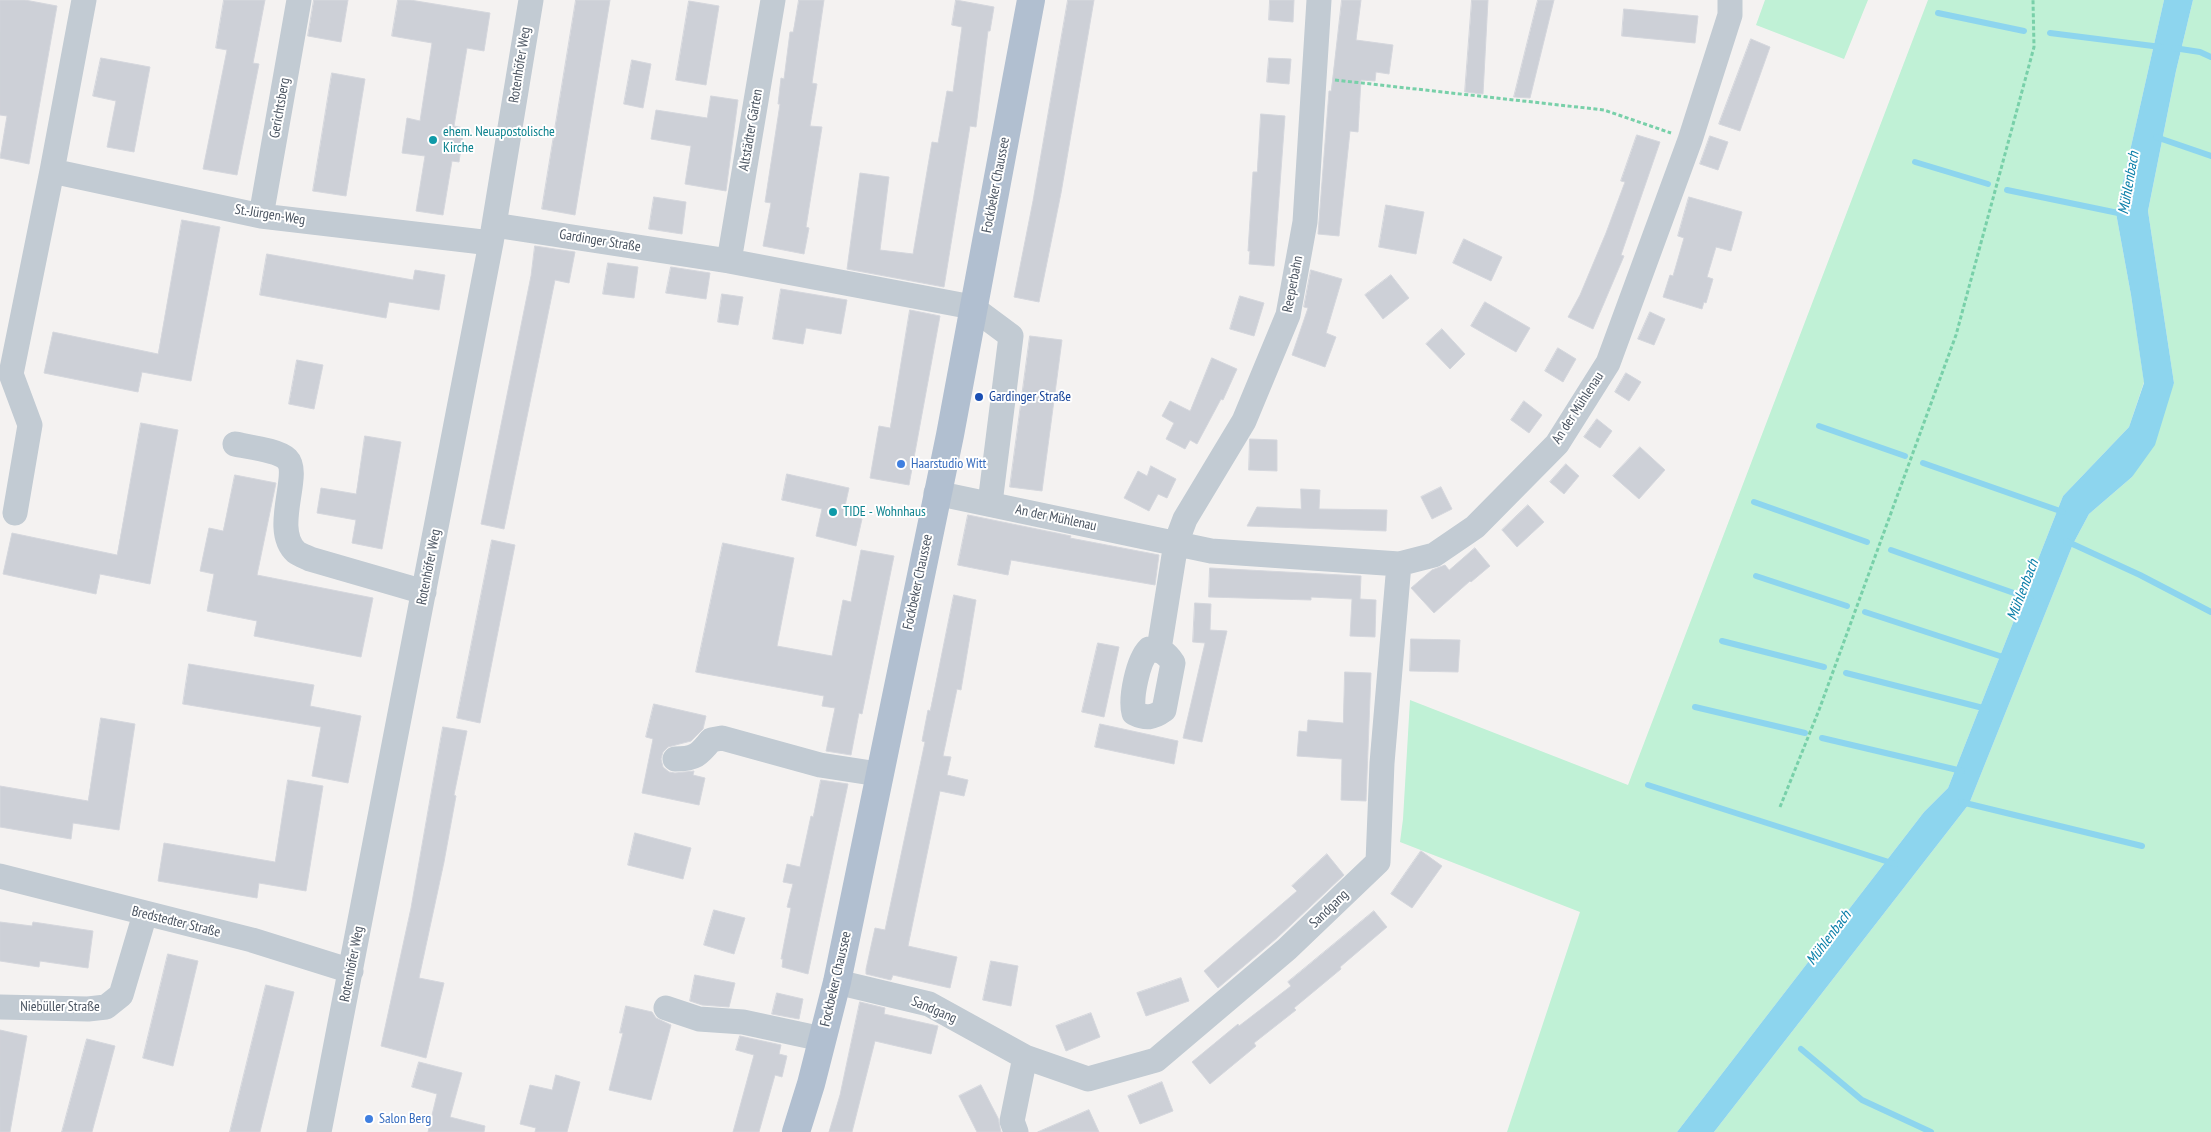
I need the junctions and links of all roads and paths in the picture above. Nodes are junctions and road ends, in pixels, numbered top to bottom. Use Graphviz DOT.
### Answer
graph roads {
  1 [pos="299,0"];
  2 [pos="530,0"];
  3 [pos="773,0"];
  4 [pos="1031,0"];
  5 [pos="1319,0"];
  6 [pos="1730,0"];
  7 [pos="2033,0"];
  8 [pos="77,1"];
  9 [pos="1315,78"];
  10 [pos="1690,140"];
  11 [pos="52,171"];
  12 [pos="260,216"];
  13 [pos="493,234"];
  14 [pos="729,261"];
  15 [pos="972,307"];
  16 [pos="235,444"];
  17 [pos="936,493"];
  18 [pos="990,503"];
  19 [pos="15,513"];
  20 [pos="1176,543"];
  21 [pos="1399,564"];
  22 [pos="424,592"];
  23 [pos="1159,649"];
  24 [pos="675,759"];
  25 [pos="878,774"];
  26 [pos="1780,807"];
  27 [pos="0,876"];
  28 [pos="145,914"];
  29 [pos="351,971"];
  30 [pos="837,982"];
  31 [pos="0,1007"];
  32 [pos="666,1008"];
  33 [pos="822,1039"];
  34 [pos="1025,1057"];
  35 [pos="319,1132"];
  36 [pos="796,1132"];
  37 [pos="1016,1132"];
  1 -- 12 [label="street, Gerichtsberg"];
  2 -- 13 [label="street, Rotenhöfer Weg"];
  3 -- 14 [label="street, Altstädter Gärten"];
  4 -- 15 [label="main road, Fockbeker Chaussee"];
  5 -- 9 [label="street, Reeperbahn"];
  6 -- 10 [label="street, An der Mühlenau"];
  7 -- 26 [label="path"];
  8 -- 11 [label="street"];
  9 -- 10 [label="path"];
  9 -- 20 [label="street, Reeperbahn"];
  10 -- 21 [label="street, An der Mühlenau"];
  11 -- 12 [label="street, St.-Jürgen-Weg"];
  11 -- 19 [label="street"];
  12 -- 13 [label="street, St.-Jürgen-Weg"];
  13 -- 14 [label="street, Gardinger Straße"];
  13 -- 22 [label="street, Rotenhöfer Weg"];
  14 -- 15 [label="street, Gardinger Straße"];
  15 -- 17 [label="main road, Fockbeker Chaussee"];
  15 -- 18 [label="street"];
  16 -- 22 [label="street"];
  17 -- 18 [label="street, An der Mühlenau"];
  17 -- 25 [label="main road, Fockbeker Chaussee"];
  18 -- 20 [label="street, An der Mühlenau"];
  20 -- 21 [label="street, An der Mühlenau"];
  20 -- 23 [label="street"];
  21 -- 34 [label="street, Sandgang"];
  22 -- 29 [label="street, Rotenhöfer Weg"];
  24 -- 25 [label="street"];
  25 -- 30 [label="main road, Fockbeker Chaussee"];
  27 -- 28 [label="street, Bredstedter Straße"];
  28 -- 29 [label="street, Bredstedter Straße"];
  28 -- 31 [label="street, Niebüller Straße"];
  29 -- 35 [label="street, Rotenhöfer Weg"];
  30 -- 33 [label="main road, Fockbeker Chaussee"];
  30 -- 34 [label="street, Sandgang"];
  32 -- 33 [label="street"];
  33 -- 36 [label="main road, Fockbeker Chaussee"];
  34 -- 37 [label="street"];
}
